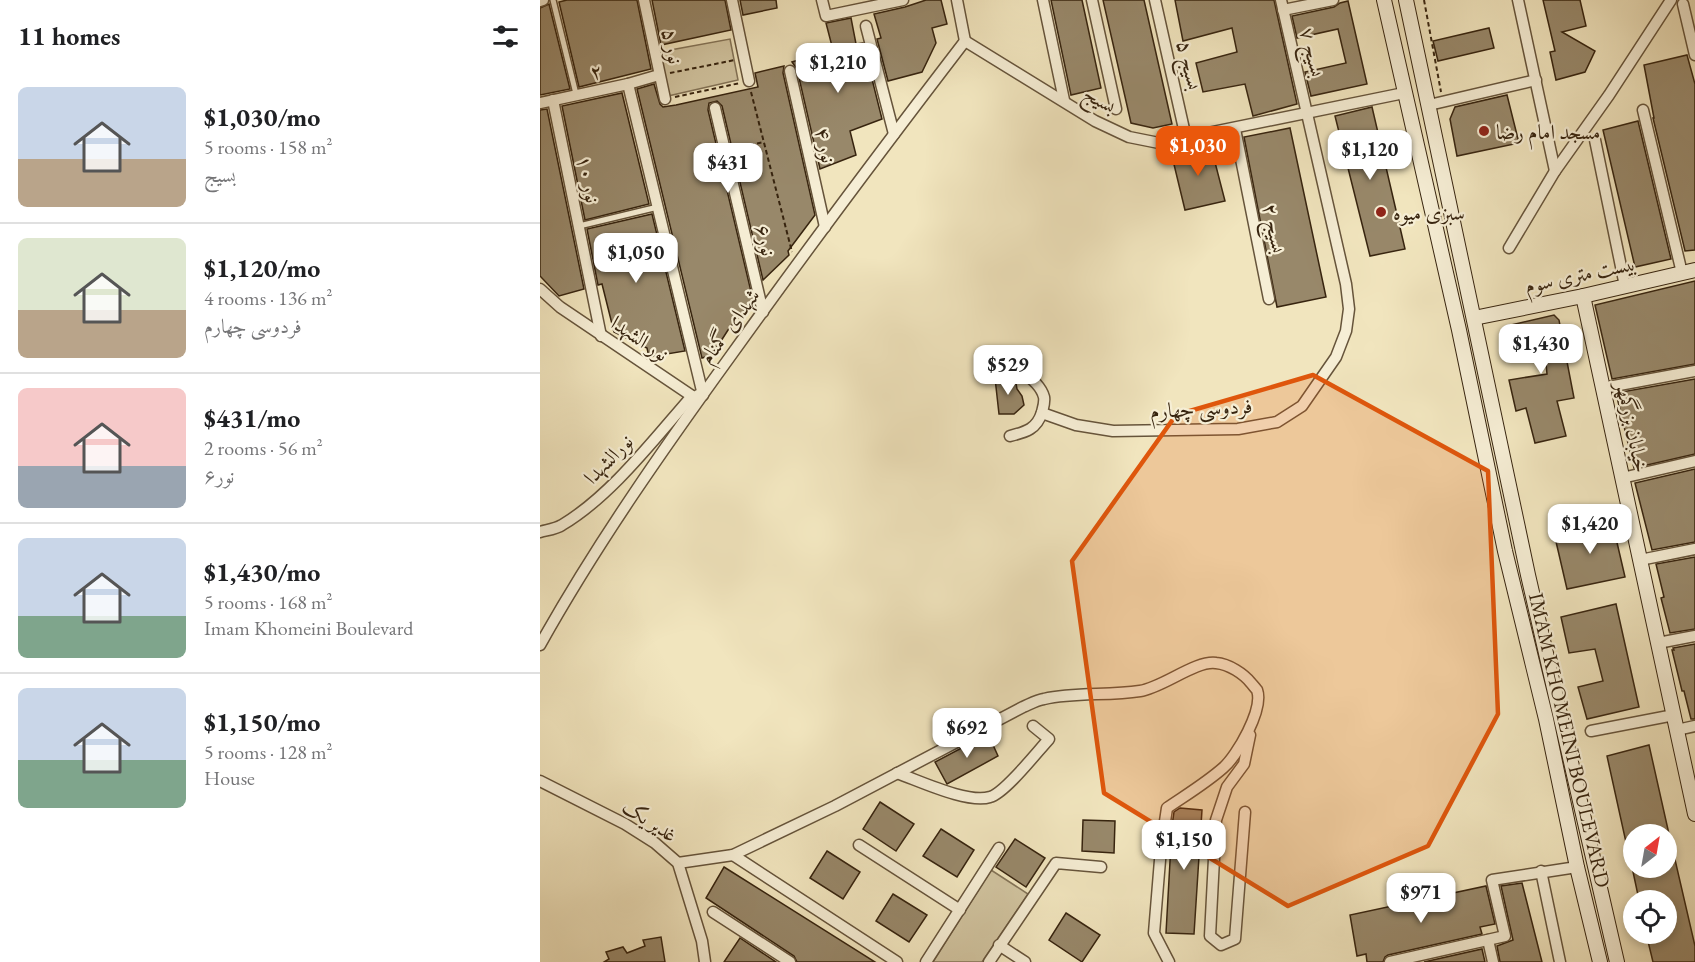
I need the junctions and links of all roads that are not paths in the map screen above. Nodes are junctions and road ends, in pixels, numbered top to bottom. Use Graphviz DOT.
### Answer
graph roads {
  1 [pos="553,0"];
  2 [pos="644,0"];
  3 [pos="732,0"];
  4 [pos="822,0"];
  5 [pos="903,0"];
  6 [pos="957,0"];
  7 [pos="1043,0"];
  8 [pos="1092,0"];
  9 [pos="1155,0"];
  10 [pos="1333,0"];
  11 [pos="1384,0"];
  12 [pos="1406,0"];
  13 [pos="1518,0"];
  14 [pos="1671,0"];
  15 [pos="1683,4"];
  16 [pos="1282,5"];
  17 [pos="866,27"];
  18 [pos="965,41"];
  19 [pos="1695,55"];
  20 [pos="790,71"];
  21 [pos="659,75"];
  22 [pos="1536,80"];
  23 [pos="749,81"];
  24 [pos="627,84"];
  25 [pos="1404,93"];
  26 [pos="576,95"];
  27 [pos="665,99"];
  28 [pos="553,100"];
  29 [pos="1064,100"];
  30 [pos="540,103"];
  31 [pos="1436,103"];
  32 [pos="715,108"];
  33 [pos="1116,109"];
  34 [pos="1643,110"];
  35 [pos="1308,113"];
  36 [pos="1235,129"];
  37 [pos="894,134"];
  38 [pos="1186,138"];
  39 [pos="1595,140"];
  40 [pos="1555,171"];
  41 [pos="658,207"];
  42 [pos="579,226"];
  43 [pos="825,227"];
  44 [pos="1509,248"];
  45 [pos="1689,271"];
  46 [pos="1625,286"];
  47 [pos="540,289"];
  48 [pos="1583,296"];
  49 [pos="1269,299"];
  50 [pos="763,312"];
  51 [pos="1474,318"];
  52 [pos="601,336"];
  53 [pos="1019,368"];
  54 [pos="1695,370"];
  55 [pos="1603,388"];
  56 [pos="697,395"];
  57 [pos="1042,413"];
  58 [pos="1010,436"];
  59 [pos="1695,461"];
  60 [pos="1622,478"];
  61 [pos="540,532"];
  62 [pos="1695,549"];
  63 [pos="1640,560"];
  64 [pos="1695,636"];
  65 [pos="1658,643"];
  66 [pos="540,645"];
  67 [pos="1674,715"];
  68 [pos="1252,723"];
  69 [pos="1033,726"];
  70 [pos="1695,726"];
  71 [pos="1677,730"];
  72 [pos="1592,731"];
  73 [pos="897,773"];
  74 [pos="540,781"];
  75 [pos="1245,812"];
  76 [pos="1695,814"];
  77 [pos="859,845"];
  78 [pos="999,848"];
  79 [pos="733,855"];
  80 [pos="678,863"];
  81 [pos="1101,867"];
  82 [pos="1577,867"];
  83 [pos="1541,871"];
  84 [pos="960,909"];
  85 [pos="713,912"];
  86 [pos="1488,940"];
  87 [pos="1613,944"];
  88 [pos="999,945"];
  89 [pos="1597,946"];
  90 [pos="705,962"];
  91 [pos="790,962"];
  92 [pos="897,962"];
  93 [pos="926,962"];
  94 [pos="988,962"];
  95 [pos="1025,962"];
  96 [pos="1169,962"];
  97 [pos="1390,962"];
  98 [pos="1493,962"];
  99 [pos="1560,962"];
  100 [pos="1600,962"];
  101 [pos="1617,962"];
  1 -- 26 [label="lane"];
  2 -- 21 [label="street, نور ۵"];
  3 -- 23 [label="street"];
  4 -- 5 [label="street"];
  6 -- 18 [label="street"];
  7 -- 29 [label="street"];
  8 -- 33 [label="street"];
  9 -- 38 [label="street, بسیج ۵"];
  10 -- 16 [label="street"];
  11 -- 25 [label="main road, IMAM KHOMEINI BOULEVARD"];
  12 -- 31 [label="main road, IMAM KHOMEINI BOULEVARD"];
  13 -- 22 [label="street"];
  14 -- 40 [label="street"];
  15 -- 19 [label="street"];
  16 -- 35 [label="street, بسیج ۷"];
  17 -- 37 [label="street"];
  18 -- 29 [label="street, بسیج"];
  18 -- 37 [label="street, شهدای گمنام"];
  20 -- 43 [label="street, نور ۴"];
  21 -- 24 [label="street, ۲"];
  21 -- 27 [label="street, نور ۵"];
  22 -- 31 [label="street"];
  22 -- 40 [label="street"];
  24 -- 26 [label="street, ۲"];
  24 -- 41 [label="street"];
  25 -- 35 [label="street, بسیج"];
  25 -- 82 [label="main road, IMAM KHOMEINI BOULEVARD"];
  26 -- 28 [label="street, ۲"];
  28 -- 30 [label="street, ۲"];
  28 -- 42 [label="street, نور ۱۰"];
  29 -- 38 [label="street, بسیج"];
  31 -- 51 [label="main road, IMAM KHOMEINI BOULEVARD"];
  32 -- 50 [label="street, نور۶"];
  34 -- 45 [label="street"];
  35 -- 36 [label="street, بسیج"];
  35 -- 57 [label="street, فردوسی چهارم"];
  36 -- 38 [label="street, بسیج"];
  36 -- 49 [label="street, بسیج ۲"];
  37 -- 43 [label="street, شهدای گمنام"];
  39 -- 46 [label="street"];
  40 -- 44 [label="street"];
  41 -- 42 [label="lane"];
  41 -- 56 [label="street"];
  42 -- 52 [label="street, نور ۱۰"];
  43 -- 50 [label="street, شهدای گمنام"];
  45 -- 46 [label="main road, بیست متری سوم"];
  46 -- 48 [label="main road, بیست متری سوم"];
  47 -- 52 [label="street, نور الشهدا"];
  48 -- 51 [label="main road, بیست متری سوم"];
  48 -- 55 [label="main road, خیابان بزرگمهر"];
  50 -- 56 [label="street, شهدای گمنام"];
  51 -- 87 [label="main road, IMAM KHOMEINI BOULEVARD"];
  52 -- 56 [label="street, نور الشهدا"];
  53 -- 57 [label="street"];
  54 -- 55 [label="street"];
  55 -- 60 [label="main road, خیابان بزرگمهر"];
  56 -- 61 [label="street, نورالشهدا"];
  56 -- 66 [label="street, شهدای گمنام"];
  57 -- 58 [label="street"];
  59 -- 60 [label="street"];
  60 -- 63 [label="main road, خیابان بزرگمهر"];
  62 -- 63 [label="street"];
  63 -- 65 [label="main road, خیابان بزرگمهر"];
  64 -- 65 [label="street"];
  65 -- 67 [label="main road, خیابان بزرگمهر"];
  67 -- 71 [label="main road, خیابان بزرگمهر"];
  67 -- 72 [label="street"];
  68 -- 73 [label="street"];
  68 -- 75 [label="street"];
  68 -- 96 [label="street"];
  69 -- 73 [label="street"];
  70 -- 71 [label="street"];
  71 -- 76 [label="main road, خیابان بزرگمهر"];
  73 -- 79 [label="street"];
  74 -- 80 [label="street, غدیر یک"];
  77 -- 84 [label="street"];
  78 -- 84 [label="street"];
  79 -- 80 [label="street"];
  79 -- 92 [label="street"];
  80 -- 90 [label="street, غدیر یک"];
  81 -- 88 [label="street"];
  82 -- 83 [label="street"];
  82 -- 89 [label="main road, IMAM KHOMEINI BOULEVARD"];
  83 -- 86 [label="street"];
  83 -- 99 [label="street"];
  84 -- 93 [label="street"];
  85 -- 91 [label="street"];
  86 -- 97 [label="street"];
  86 -- 98 [label="street"];
  87 -- 89 [label="main road"];
  87 -- 101 [label="main road, IMAM KHOMEINI BOULEVARD"];
  88 -- 94 [label="street"];
  88 -- 95 [label="street"];
  89 -- 100 [label="main road, IMAM KHOMEINI BOULEVARD"];
}
